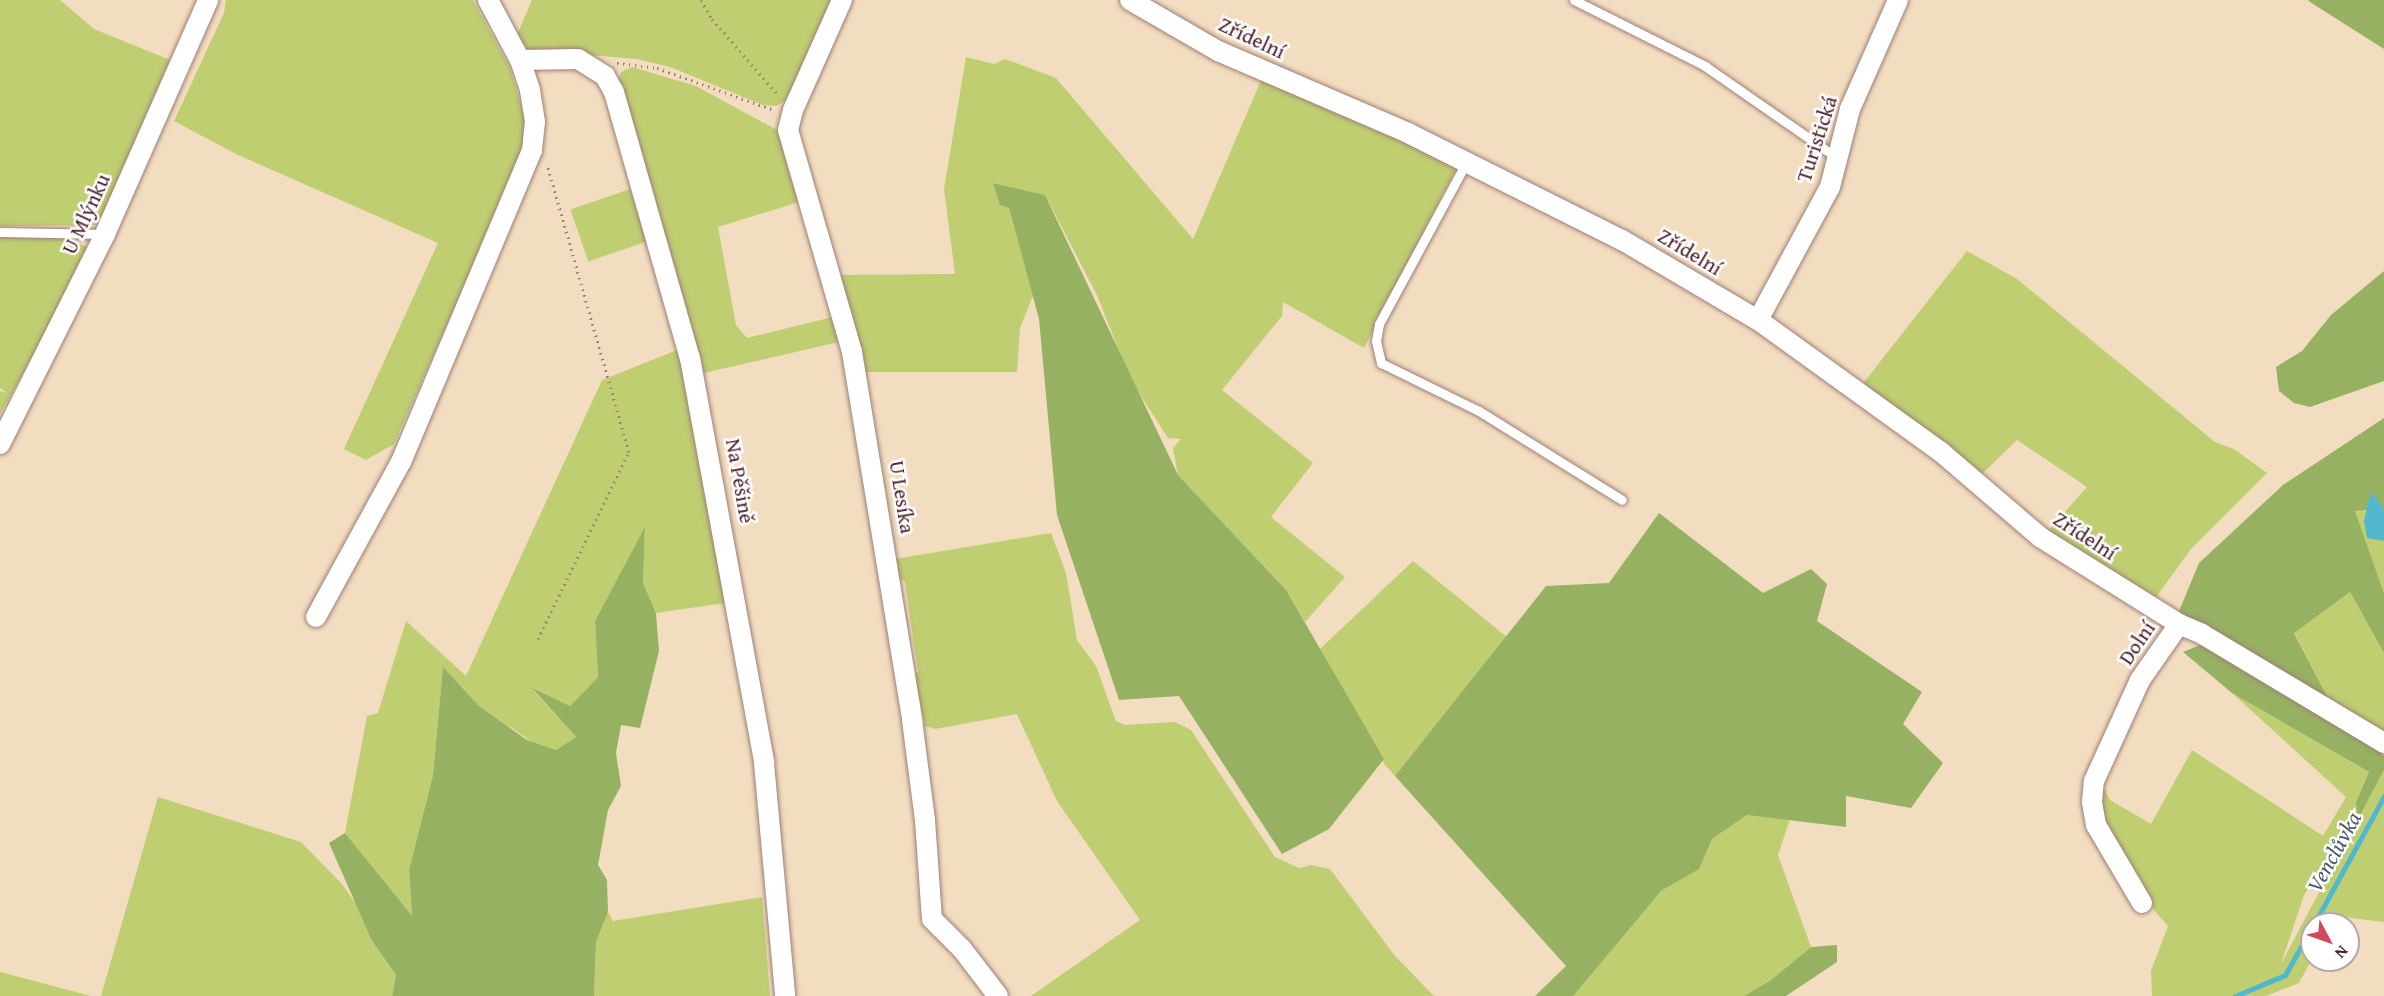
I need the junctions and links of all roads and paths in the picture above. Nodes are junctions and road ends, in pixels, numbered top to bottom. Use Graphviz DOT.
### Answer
graph roads {
  1 [pos="208,0"];
  2 [pos="488,0"];
  3 [pos="701,0"];
  4 [pos="842,0"];
  5 [pos="1130,0"];
  6 [pos="1574,0"];
  7 [pos="1898,0"];
  8 [pos="520,60"];
  9 [pos="591,64"];
  10 [pos="793,112"];
  11 [pos="545,156"];
  12 [pos="1836,157"];
  13 [pos="1467,161"];
  14 [pos="0,232"];
  15 [pos="105,234"];
  16 [pos="1758,320"];
  17 [pos="0,444"];
  18 [pos="1622,500"];
  19 [pos="316,617"];
  20 [pos="2179,624"];
  21 [pos="538,639"];
  22 [pos="2384,743"];
  23 [pos="2142,903"];
  24 [pos="785,996"];
  25 [pos="998,996"];
  1 -- 15 [label="street, U Mlýnku"];
  2 -- 8 [label="street"];
  3 -- 10 [label="path"];
  4 -- 10 [label="street, U Lesíka"];
  5 -- 13 [label="street, Zřídelní"];
  6 -- 12 [label="lane"];
  7 -- 12 [label="street, Turistická"];
  8 -- 9 [label="street"];
  8 -- 19 [label="street"];
  9 -- 10 [label="path"];
  9 -- 24 [label="street, Na Pěšině"];
  10 -- 25 [label="street, U Lesíka"];
  11 -- 21 [label="path"];
  12 -- 16 [label="street, Turistická"];
  13 -- 16 [label="street, Zřídelní"];
  13 -- 18 [label="lane"];
  14 -- 15 [label="lane"];
  15 -- 17 [label="street, U Mlýnku"];
  16 -- 20 [label="street, Zřídelní"];
  20 -- 22 [label="street, Dolní"];
  20 -- 23 [label="street, Dolní"];
}
